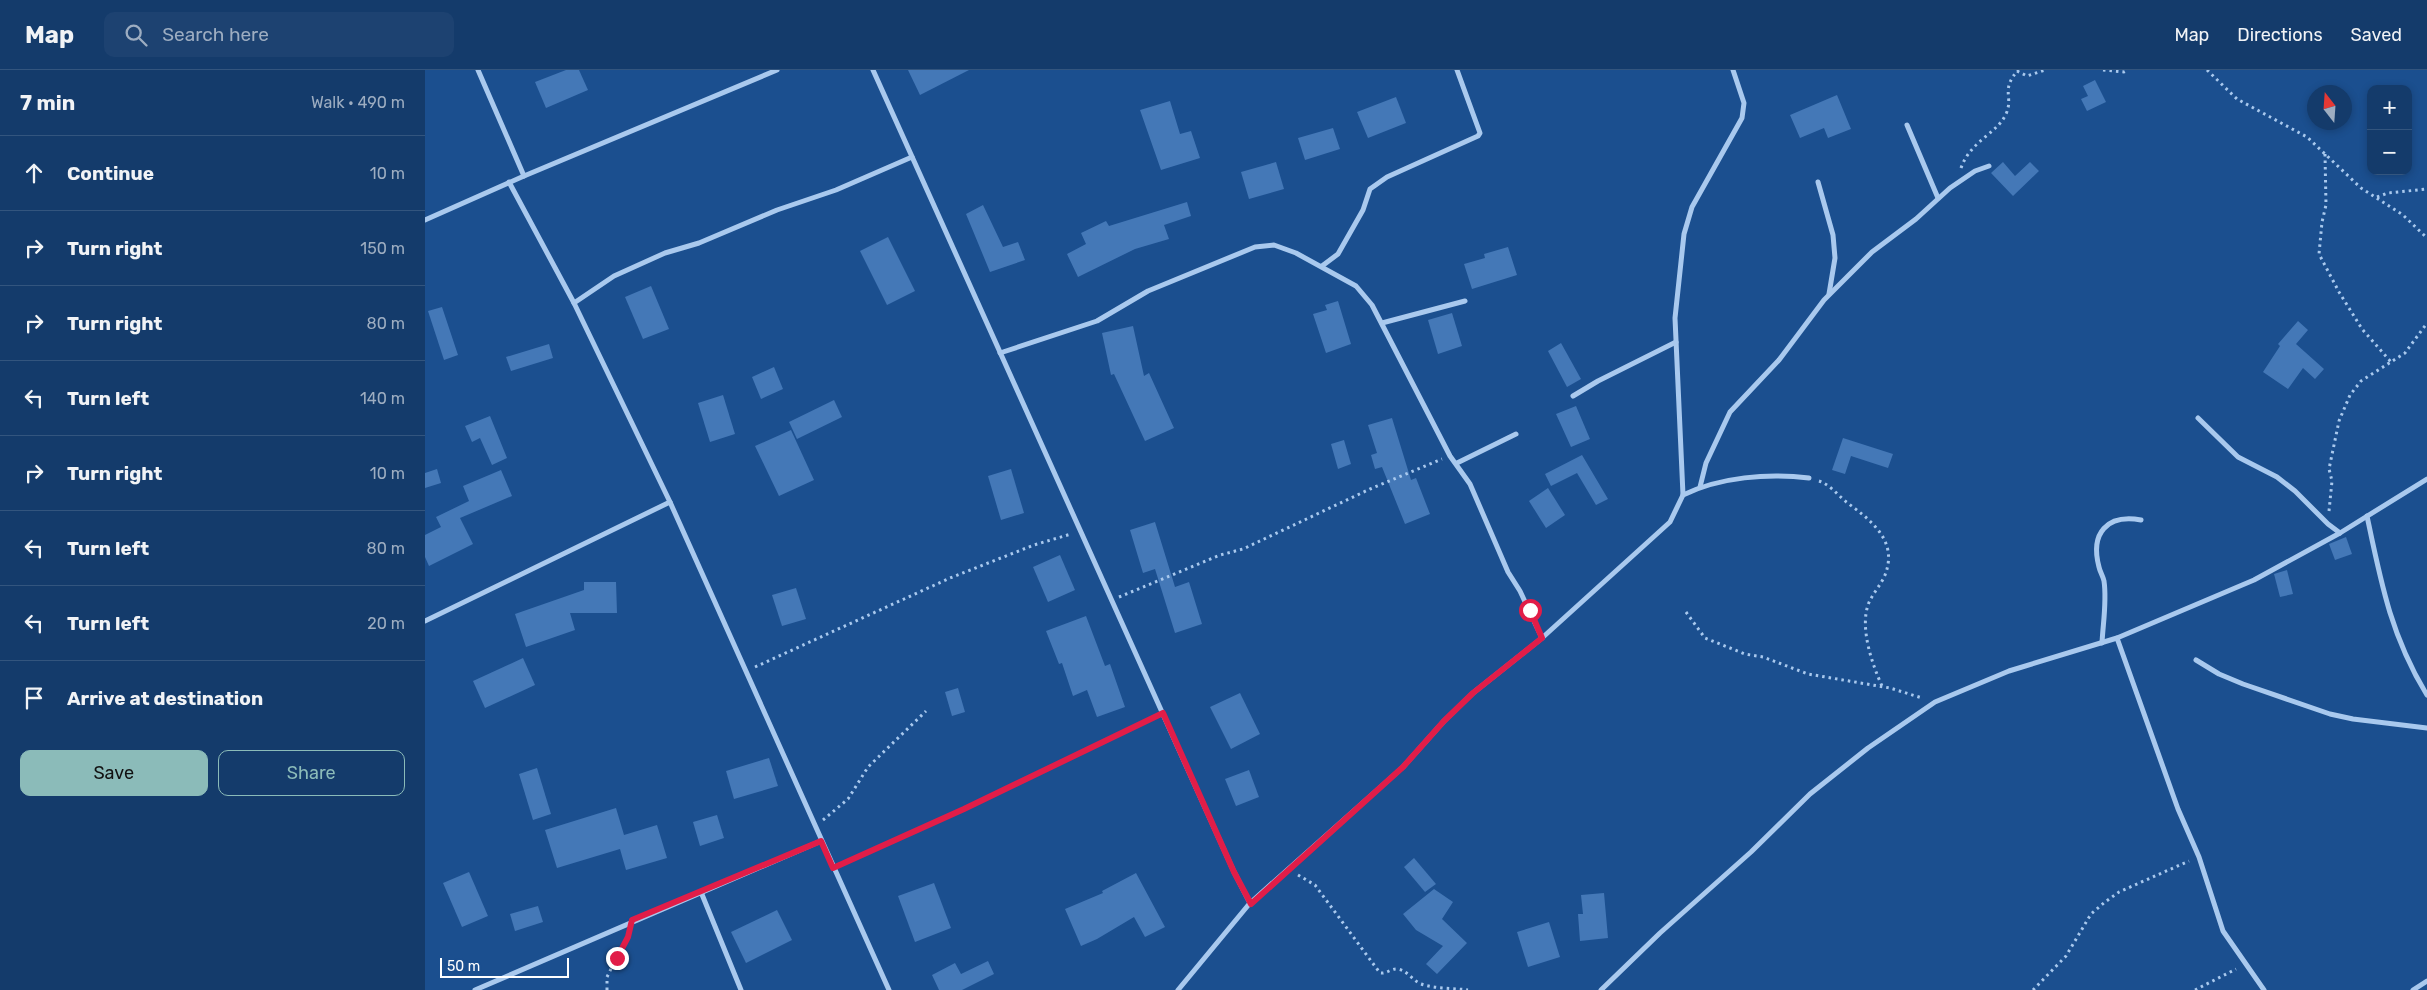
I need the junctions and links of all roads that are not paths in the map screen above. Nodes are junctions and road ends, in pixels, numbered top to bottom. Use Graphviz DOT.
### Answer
graph roads {
  1 [pos="478,70"];
  2 [pos="777,70"];
  3 [pos="873,70"];
  4 [pos="1457,70"];
  5 [pos="1733,70"];
  6 [pos="1907,125"];
  7 [pos="912,157"];
  8 [pos="1989,166"];
  9 [pos="524,176"];
  10 [pos="509,182"];
  11 [pos="1818,182"];
  12 [pos="1938,198"];
  13 [pos="425,220"];
  14 [pos="1322,266"];
  15 [pos="1829,294"];
  16 [pos="1465,300"];
  17 [pos="574,303"];
  18 [pos="1382,323"];
  19 [pos="1676,342"];
  20 [pos="1000,353"];
  21 [pos="1573,396"];
  22 [pos="2198,418"];
  23 [pos="1516,434"];
  24 [pos="1457,463"];
  25 [pos="1809,478"];
  26 [pos="2427,479"];
  27 [pos="1700,487"];
  28 [pos="1683,495"];
  29 [pos="670,502"];
  30 [pos="2367,516"];
  31 [pos="2141,520"];
  32 [pos="2340,533"];
  33 [pos="425,622"];
  34 [pos="1542,638"];
  35 [pos="2117,638"];
  36 [pos="2102,643"];
  37 [pos="2196,660"];
  38 [pos="2426,693"];
  39 [pos="2427,728"];
  40 [pos="821,841"];
  41 [pos="701,892"];
  42 [pos="1251,904"];
  43 [pos="2427,981"];
  44 [pos="475,990"];
  45 [pos="741,990"];
  46 [pos="889,990"];
  47 [pos="1178,990"];
  48 [pos="1601,990"];
  49 [pos="2264,990"];
  50 [pos="2413,990"];
  1 -- 9 [label="street"];
  2 -- 9 [label="street"];
  3 -- 7 [label="street"];
  4 -- 14 [label="street"];
  5 -- 19 [label="street"];
  6 -- 12 [label="street"];
  7 -- 17 [label="street"];
  7 -- 20 [label="street"];
  8 -- 12 [label="street"];
  9 -- 10 [label="street"];
  10 -- 13 [label="street"];
  10 -- 17 [label="street"];
  11 -- 15 [label="street"];
  12 -- 15 [label="street"];
  14 -- 18 [label="street"];
  14 -- 20 [label="street"];
  15 -- 27 [label="street"];
  16 -- 18 [label="street"];
  17 -- 29 [label="street"];
  18 -- 24 [label="street"];
  19 -- 21 [label="street"];
  19 -- 28 [label="street"];
  20 -- 42 [label="street"];
  22 -- 32 [label="street"];
  23 -- 24 [label="street"];
  24 -- 34 [label="street"];
  25 -- 27 [label="street"];
  26 -- 30 [label="street"];
  27 -- 28 [label="street"];
  28 -- 34 [label="street"];
  29 -- 33 [label="street"];
  29 -- 40 [label="street"];
  30 -- 32 [label="street"];
  30 -- 38 [label="street"];
  31 -- 36 [label="street"];
  32 -- 35 [label="street"];
  34 -- 42 [label="street"];
  35 -- 36 [label="street"];
  35 -- 49 [label="street"];
  36 -- 48 [label="street"];
  37 -- 39 [label="street"];
  40 -- 41 [label="street"];
  40 -- 46 [label="street"];
  41 -- 44 [label="street"];
  41 -- 45 [label="street"];
  42 -- 47 [label="street"];
  43 -- 50 [label="street"];
}
